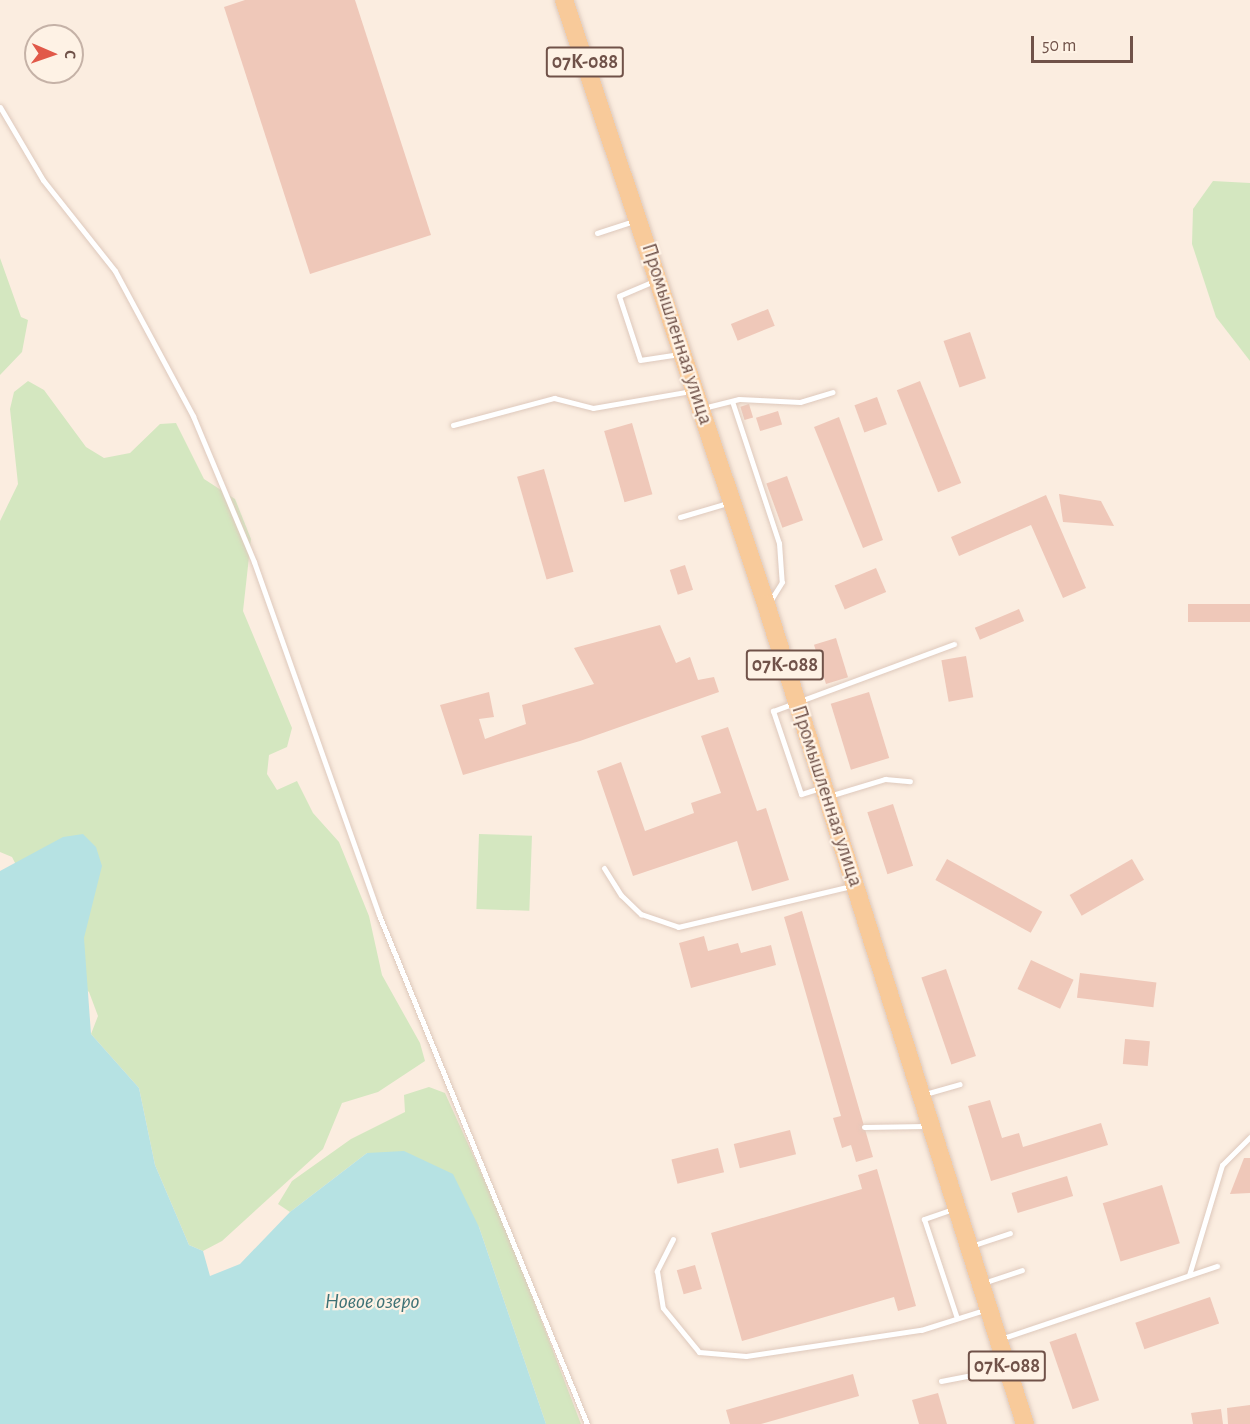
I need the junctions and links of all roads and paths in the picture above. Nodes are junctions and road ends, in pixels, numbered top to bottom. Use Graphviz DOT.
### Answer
graph roads {
  1 [pos="564,0"];
  2 [pos="0,107"];
  3 [pos="638,220"];
  4 [pos="597,233"];
  5 [pos="659,279"];
  6 [pos="683,353"];
  7 [pos="832,392"];
  8 [pos="699,399"];
  9 [pos="732,401"];
  10 [pos="453,425"];
  11 [pos="732,502"];
  12 [pos="680,517"];
  13 [pos="766,604"];
  14 [pos="954,644"];
  15 [pos="797,702"];
  16 [pos="910,781"];
  17 [pos="826,791"];
  18 [pos="604,868"];
  19 [pos="855,885"];
  20 [pos="960,1084"];
  21 [pos="921,1095"];
  22 [pos="931,1126"];
  23 [pos="864,1127"];
  24 [pos="1250,1137"];
  25 [pos="957,1208"];
  26 [pos="1010,1233"];
  27 [pos="673,1239"];
  28 [pos="970,1246"];
  29 [pos="1217,1266"];
  30 [pos="1022,1270"];
  31 [pos="1189,1275"];
  32 [pos="982,1283"];
  33 [pos="989,1308"];
  34 [pos="957,1318"];
  35 [pos="999,1340"];
  36 [pos="1007,1367"];
  37 [pos="941,1381"];
  38 [pos="587,1424"];
  39 [pos="1025,1424"];
  1 -- 3 [label="main road, Промышленная улица / 07К-088"];
  2 -- 38 [label="lane"];
  3 -- 4 [label="lane"];
  3 -- 5 [label="main road, Промышленная улица / 07К-088"];
  5 -- 6 [label="main road, Промышленная улица / 07К-088"];
  5 -- 6 [label="lane"];
  6 -- 8 [label="main road, Промышленная улица / 07К-088"];
  7 -- 9 [label="lane"];
  8 -- 9 [label="lane"];
  8 -- 10 [label="lane"];
  8 -- 11 [label="main road, Промышленная улица / 07К-088"];
  9 -- 13 [label="lane"];
  11 -- 12 [label="lane"];
  11 -- 13 [label="main road, Промышленная улица / 07К-088"];
  13 -- 15 [label="main road, Промышленная улица / 07К-088"];
  14 -- 15 [label="lane"];
  15 -- 17 [label="main road, Промышленная улица / 07К-088"];
  15 -- 17 [label="lane"];
  16 -- 17 [label="lane"];
  17 -- 19 [label="main road, Промышленная улица / 07К-088"];
  18 -- 19 [label="lane"];
  19 -- 21 [label="main road, Промышленная улица / 07К-088"];
  20 -- 21 [label="lane"];
  21 -- 22 [label="main road, Промышленная улица / 07К-088"];
  22 -- 23 [label="lane"];
  22 -- 25 [label="main road, Промышленная улица / 07К-088"];
  24 -- 31 [label="lane"];
  25 -- 28 [label="main road, Промышленная улица / 07К-088"];
  25 -- 34 [label="lane"];
  26 -- 28 [label="lane"];
  27 -- 34 [label="lane"];
  28 -- 32 [label="main road, Промышленная улица / 07К-088"];
  29 -- 31 [label="lane"];
  30 -- 32 [label="lane"];
  31 -- 35 [label="lane"];
  32 -- 33 [label="main road, Промышленная улица / 07К-088"];
  33 -- 34 [label="lane"];
  33 -- 35 [label="main road, Промышленная улица / 07К-088"];
  35 -- 36 [label="main road, Промышленная улица / 07К-088"];
  36 -- 37 [label="lane"];
  36 -- 39 [label="main road, Промышленная улица / 07К-088"];
}
